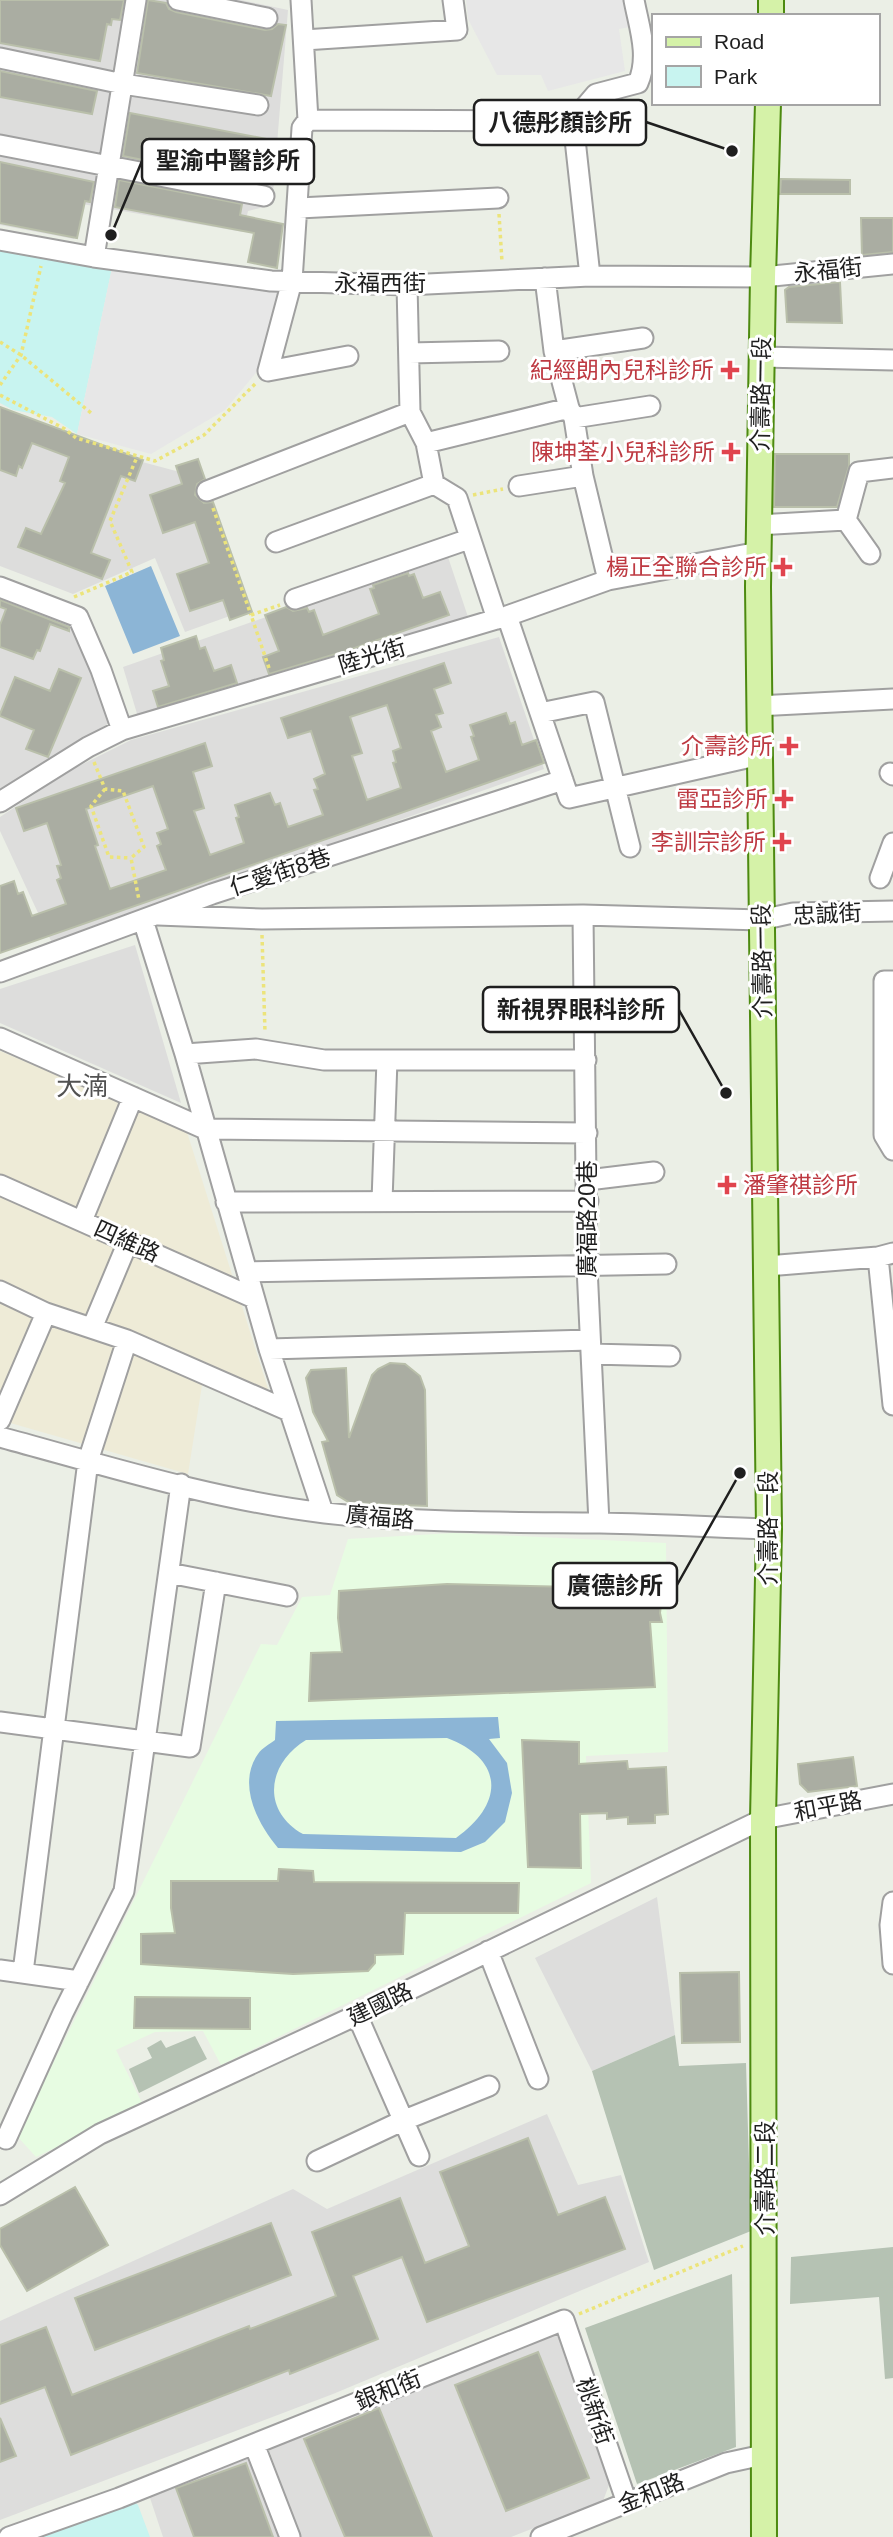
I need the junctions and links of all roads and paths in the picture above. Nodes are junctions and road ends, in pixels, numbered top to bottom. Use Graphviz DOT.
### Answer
graph roads {
  1 [pos="136,0"];
  2 [pos="178,0"];
  3 [pos="301,0"];
  4 [pos="453,0"];
  5 [pos="634,0"];
  6 [pos="267,18"];
  7 [pos="304,40"];
  8 [pos="0,58"];
  9 [pos="123,84"];
  10 [pos="258,105"];
  11 [pos="768,105"];
  12 [pos="308,120"];
  13 [pos="573,121"];
  14 [pos="0,145"];
  15 [pos="110,166"];
  16 [pos="264,196"];
  17 [pos="498,198"];
  18 [pos="299,208"];
  19 [pos="0,240"];
  20 [pos="44,256"];
  21 [pos="94,257"];
  22 [pos="893,264"];
  23 [pos="590,275"];
  24 [pos="762,276"];
  25 [pos="545,278"];
  26 [pos="503,279"];
  27 [pos="292,281"];
  28 [pos="407,285"];
  29 [pos="643,338"];
  30 [pos="0,342"];
  31 [pos="554,351"];
  32 [pos="499,352"];
  33 [pos="409,354"];
  34 [pos="21,355"];
  35 [pos="348,356"];
  36 [pos="762,357"];
  37 [pos="893,360"];
  38 [pos="268,371"];
  39 [pos="0,385"];
  40 [pos="0,396"];
  41 [pos="650,406"];
  42 [pos="410,412"];
  43 [pos="91,413"];
  44 [pos="572,413"];
  45 [pos="426,443"];
  46 [pos="137,457"];
  47 [pos="893,468"];
  48 [pos="583,476"];
  49 [pos="434,484"];
  50 [pos="519,486"];
  51 [pos="207,491"];
  52 [pos="457,498"];
  53 [pos="846,520"];
  54 [pos="759,525"];
  55 [pos="469,539"];
  56 [pos="276,542"];
  57 [pos="759,552"];
  58 [pos="870,554"];
  59 [pos="608,580"];
  60 [pos="0,587"];
  61 [pos="295,599"];
  62 [pos="67,613"];
  63 [pos="251,615"];
  64 [pos="502,618"];
  65 [pos="276,685"];
  66 [pos="893,699"];
  67 [pos="759,706"];
  68 [pos="540,713"];
  69 [pos="122,730"];
  70 [pos="88,747"];
  71 [pos="760,755"];
  72 [pos="614,786"];
  73 [pos="105,789"];
  74 [pos="566,789"];
  75 [pos="0,802"];
  76 [pos="893,843"];
  77 [pos="630,847"];
  78 [pos="131,858"];
  79 [pos="880,878"];
  80 [pos="893,911"];
  81 [pos="583,915"];
  82 [pos="150,917"];
  83 [pos="262,919"];
  84 [pos="761,920"];
  85 [pos="0,972"];
  86 [pos="893,981"];
  87 [pos="0,1038"];
  88 [pos="265,1051"];
  89 [pos="185,1054"];
  90 [pos="387,1060"];
  91 [pos="586,1060"];
  92 [pos="133,1097"];
  93 [pos="205,1129"];
  94 [pos="383,1131"];
  95 [pos="587,1133"];
  96 [pos="893,1150"];
  97 [pos="654,1172"];
  98 [pos="588,1180"];
  99 [pos="0,1185"];
  100 [pos="588,1200"];
  101 [pos="382,1201"];
  102 [pos="226,1202"];
  103 [pos="82,1221"];
  104 [pos="128,1242"];
  105 [pos="886,1255"];
  106 [pos="666,1264"];
  107 [pos="767,1266"];
  108 [pos="587,1267"];
  109 [pos="247,1272"];
  110 [pos="0,1292"];
  111 [pos="254,1298"];
  112 [pos="46,1313"];
  113 [pos="92,1328"];
  114 [pos="127,1340"];
  115 [pos="590,1347"];
  116 [pos="269,1349"];
  117 [pos="670,1356"];
  118 [pos="893,1405"];
  119 [pos="289,1411"];
  120 [pos="0,1420"];
  121 [pos="0,1437"];
  122 [pos="88,1461"];
  123 [pos="181,1484"];
  124 [pos="323,1512"];
  125 [pos="599,1523"];
  126 [pos="769,1529"];
  127 [pos="169,1573"];
  128 [pos="216,1582"];
  129 [pos="287,1596"];
  130 [pos="0,1723"];
  131 [pos="55,1729"];
  132 [pos="145,1741"];
  133 [pos="893,1794"];
  134 [pos="763,1819"];
  135 [pos="893,1902"];
  136 [pos="488,1951"];
  137 [pos="893,1964"];
  138 [pos="0,1970"];
  139 [pos="23,1972"];
  140 [pos="79,1981"];
  141 [pos="358,2015"];
  142 [pos="538,2079"];
  143 [pos="489,2086"];
  144 [pos="402,2121"];
  145 [pos="6,2138"];
  146 [pos="419,2156"];
  147 [pos="317,2161"];
  148 [pos="0,2195"];
  149 [pos="765,2238"];
  150 [pos="564,2320"];
  151 [pos="254,2444"];
  152 [pos="763,2455"];
  153 [pos="627,2503"];
  154 [pos="9,2537"];
  155 [pos="290,2537"];
  156 [pos="541,2537"];
  157 [pos="764,2537"];
  1 -- 9 [label="street"];
  2 -- 6 [label="street"];
  3 -- 7 [label="street"];
  4 -- 7 [label="street"];
  5 -- 13 [label="street"];
  7 -- 12 [label="street"];
  8 -- 9 [label="street"];
  9 -- 10 [label="street"];
  9 -- 15 [label="street"];
  11 -- 24 [label="main road, 介壽路一段"];
  12 -- 13 [label="street"];
  12 -- 18 [label="street"];
  13 -- 23 [label="street"];
  14 -- 15 [label="street"];
  15 -- 16 [label="street"];
  15 -- 21 [label="street"];
  17 -- 18 [label="street"];
  17 -- 26 [label="path"];
  18 -- 27 [label="street"];
  19 -- 21 [label="street, 永福西街"];
  20 -- 34 [label="path"];
  21 -- 27 [label="street, 永福西街"];
  22 -- 24 [label="street, 永福街"];
  23 -- 24 [label="street, 永福西街"];
  23 -- 25 [label="street, 永福西街"];
  24 -- 36 [label="main road, 介壽路一段"];
  25 -- 26 [label="street, 永福西街"];
  25 -- 31 [label="street"];
  26 -- 28 [label="street, 永福西街"];
  27 -- 28 [label="street, 永福西街"];
  27 -- 38 [label="street"];
  28 -- 33 [label="street"];
  29 -- 31 [label="street"];
  30 -- 34 [label="path"];
  31 -- 44 [label="street"];
  32 -- 33 [label="street"];
  33 -- 42 [label="street"];
  34 -- 39 [label="path"];
  34 -- 43 [label="path"];
  35 -- 38 [label="street"];
  36 -- 37 [label="street"];
  36 -- 54 [label="main road, 介壽路一段"];
  38 -- 46 [label="path"];
  40 -- 46 [label="path"];
  41 -- 44 [label="street"];
  42 -- 45 [label="street"];
  42 -- 51 [label="street"];
  44 -- 45 [label="street"];
  44 -- 48 [label="street"];
  45 -- 49 [label="street"];
  46 -- 62 [label="path"];
  47 -- 53 [label="street"];
  48 -- 50 [label="street"];
  48 -- 59 [label="street"];
  49 -- 52 [label="street"];
  49 -- 56 [label="street"];
  50 -- 52 [label="path"];
  51 -- 63 [label="path"];
  52 -- 55 [label="street"];
  53 -- 54 [label="street"];
  53 -- 58 [label="street"];
  54 -- 57 [label="main road, 介壽路一段"];
  55 -- 61 [label="street"];
  55 -- 64 [label="street"];
  57 -- 59 [label="street, 陸光街"];
  57 -- 67 [label="main road, 介壽路一段"];
  59 -- 64 [label="street, 陸光街"];
  60 -- 62 [label="street"];
  61 -- 63 [label="path"];
  62 -- 69 [label="street"];
  63 -- 65 [label="path"];
  64 -- 65 [label="street, 陸光街"];
  64 -- 68 [label="street"];
  65 -- 69 [label="street, 陸光街"];
  66 -- 67 [label="street"];
  67 -- 71 [label="main road, 介壽路一段"];
  68 -- 72 [label="street"];
  68 -- 74 [label="street"];
  69 -- 70 [label="street, 陸光街"];
  70 -- 73 [label="path"];
  70 -- 75 [label="street, 陸光街"];
  71 -- 72 [label="street, 仁愛街8巷"];
  71 -- 84 [label="main road, 介壽路一段"];
  72 -- 74 [label="street, 仁愛街8巷"];
  72 -- 77 [label="street"];
  73 -- 78 [label="path"];
  73 -- 78 [label="path"];
  74 -- 82 [label="street, 仁愛街8巷"];
  76 -- 79 [label="street"];
  78 -- 82 [label="path"];
  80 -- 84 [label="street, 忠誠街"];
  81 -- 83 [label="street, 忠誠街"];
  81 -- 84 [label="street, 忠誠街"];
  81 -- 91 [label="street, 廣福路20巷"];
  82 -- 83 [label="street, 忠誠街"];
  82 -- 85 [label="street, 仁愛街8巷"];
  82 -- 89 [label="street"];
  83 -- 88 [label="path"];
  84 -- 107 [label="main road, 介壽路一段"];
  86 -- 96 [label="street"];
  87 -- 92 [label="street"];
  88 -- 89 [label="street"];
  88 -- 90 [label="street"];
  89 -- 93 [label="street"];
  90 -- 91 [label="street"];
  90 -- 94 [label="street"];
  91 -- 95 [label="street, 廣福路20巷"];
  92 -- 93 [label="street"];
  92 -- 103 [label="street"];
  93 -- 94 [label="street"];
  93 -- 102 [label="street"];
  94 -- 95 [label="street"];
  94 -- 101 [label="street"];
  95 -- 98 [label="street, 廣福路20巷"];
  97 -- 98 [label="street"];
  98 -- 100 [label="street, 廣福路20巷"];
  99 -- 103 [label="street, 四維路"];
  100 -- 101 [label="street"];
  100 -- 108 [label="street, 廣福路20巷"];
  101 -- 102 [label="street"];
  102 -- 109 [label="street"];
  103 -- 104 [label="street, 四維路"];
  104 -- 111 [label="street, 四維路"];
  104 -- 113 [label="street"];
  105 -- 107 [label="street"];
  105 -- 118 [label="street"];
  106 -- 108 [label="street"];
  107 -- 126 [label="main road, 介壽路一段"];
  108 -- 109 [label="street"];
  108 -- 115 [label="street, 廣福路20巷"];
  109 -- 111 [label="street"];
  110 -- 112 [label="street"];
  111 -- 116 [label="street"];
  112 -- 113 [label="street"];
  112 -- 120 [label="street"];
  113 -- 114 [label="street"];
  114 -- 119 [label="street"];
  114 -- 122 [label="street"];
  115 -- 116 [label="street"];
  115 -- 117 [label="street"];
  115 -- 125 [label="street, 廣福路20巷"];
  116 -- 119 [label="street"];
  119 -- 124 [label="street"];
  121 -- 122 [label="street, 廣福路"];
  122 -- 123 [label="street, 廣福路"];
  122 -- 131 [label="street"];
  123 -- 124 [label="street, 廣福路"];
  123 -- 127 [label="street"];
  124 -- 125 [label="street, 廣福路"];
  125 -- 126 [label="street, 廣福路"];
  126 -- 134 [label="main road, 介壽路一段"];
  127 -- 128 [label="street"];
  127 -- 132 [label="street"];
  128 -- 129 [label="street"];
  128 -- 132 [label="street"];
  130 -- 131 [label="street"];
  131 -- 132 [label="street"];
  131 -- 139 [label="street"];
  132 -- 140 [label="street"];
  133 -- 134 [label="street, 和平路"];
  134 -- 136 [label="street, 建國路"];
  134 -- 149 [label="main road, 介壽路二段"];
  135 -- 137 [label="street"];
  136 -- 141 [label="street, 建國路"];
  136 -- 142 [label="street"];
  138 -- 139 [label="street"];
  139 -- 140 [label="street"];
  140 -- 145 [label="street"];
  141 -- 144 [label="street"];
  141 -- 148 [label="street, 建國路"];
  143 -- 144 [label="street"];
  144 -- 146 [label="street"];
  144 -- 147 [label="street"];
  149 -- 150 [label="path"];
  149 -- 152 [label="main road, 介壽路二段"];
  150 -- 151 [label="street, 銀和街"];
  150 -- 153 [label="street, 桃新街"];
  151 -- 154 [label="street, 銀和街"];
  151 -- 155 [label="street"];
  152 -- 153 [label="street, 金和路"];
  152 -- 157 [label="main road, 介壽路二段"];
  153 -- 156 [label="street, 金和路"];
}
